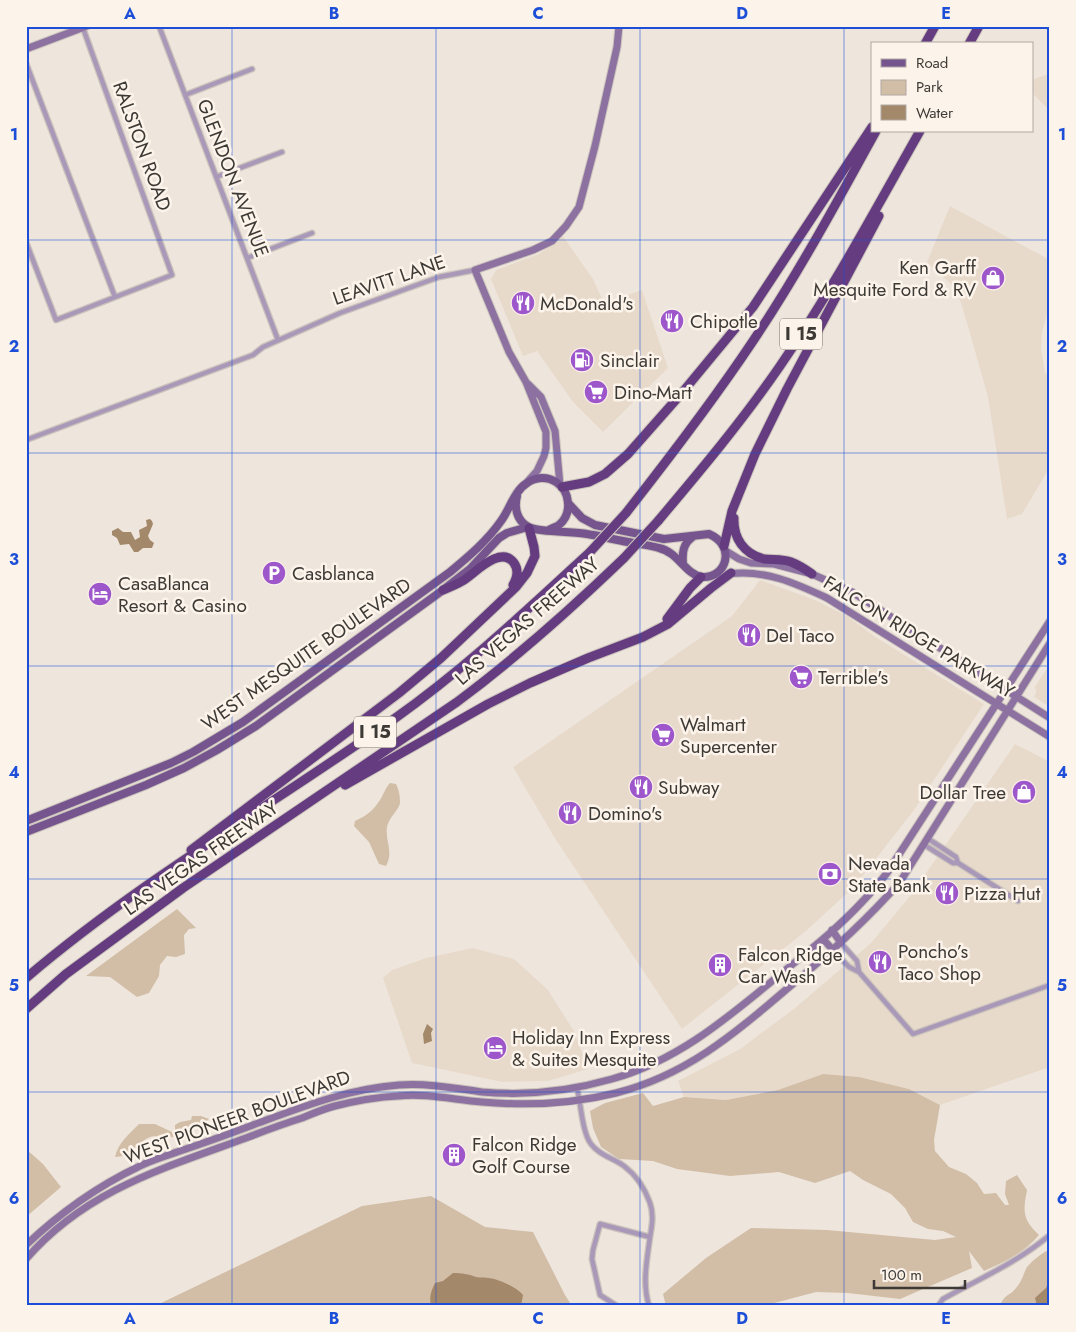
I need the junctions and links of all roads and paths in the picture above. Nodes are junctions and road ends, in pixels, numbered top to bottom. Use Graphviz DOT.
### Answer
graph roads {
  1 [pos="159,26"];
  2 [pos="619,26"];
  3 [pos="935,26"];
  4 [pos="979,26"];
  5 [pos="85,27"];
  6 [pos="926,42"];
  7 [pos="970,42"];
  8 [pos="26,49"];
  9 [pos="26,63"];
  10 [pos="252,69"];
  11 [pos="185,95"];
  12 [pos="871,129"];
  13 [pos="875,132"];
  14 [pos="920,132"];
  15 [pos="920,132"];
  16 [pos="282,152"];
  17 [pos="216,177"];
  18 [pos="312,234"];
  19 [pos="26,242"];
  20 [pos="247,258"];
  21 [pos="476,270"];
  22 [pos="115,297"];
  23 [pos="278,340"];
  24 [pos="526,382"];
  25 [pos="26,440"];
  26 [pos="528,482"];
  27 [pos="561,486"];
  28 [pos="740,486"];
  29 [pos="517,494"];
  30 [pos="568,500"];
  31 [pos="529,527"];
  32 [pos="549,530"];
  33 [pos="696,535"];
  34 [pos="725,548"];
  35 [pos="683,564"];
  36 [pos="731,573"];
  37 [pos="812,574"];
  38 [pos="704,577"];
  39 [pos="443,590"];
  40 [pos="511,590"];
  41 [pos="1050,621"];
  42 [pos="661,628"];
  43 [pos="1050,643"];
  44 [pos="1006,690"];
  45 [pos="1016,696"];
  46 [pos="997,703"];
  47 [pos="1007,710"];
  48 [pos="1050,718"];
  49 [pos="1050,737"];
  50 [pos="290,815"];
  51 [pos="26,821"];
  52 [pos="26,832"];
  53 [pos="925,841"];
  54 [pos="142,889"];
  55 [pos="1018,901"];
  56 [pos="832,930"];
  57 [pos="823,939"];
  58 [pos="841,942"];
  59 [pos="833,950"];
  60 [pos="859,972"];
  61 [pos="26,978"];
  62 [pos="1050,985"];
  63 [pos="26,1009"];
  64 [pos="577,1088"];
  65 [pos="580,1101"];
  66 [pos="1050,1235"];
  67 [pos="650,1237"];
  68 [pos="26,1244"];
  69 [pos="26,1259"];
  70 [pos="617,1306"];
  71 [pos="649,1306"];
  72 [pos="938,1306"];
  1 -- 11 [label="street, GLENDON AVENUE"];
  2 -- 21 [label="main road, LEAVITT LANE"];
  3 -- 6 [label="highway"];
  4 -- 7 [label="highway"];
  5 -- 8 [label="main road"];
  5 -- 22 [label="street, RALSTON ROAD"];
  9 -- 22 [label="street"];
  10 -- 11 [label="street"];
  11 -- 17 [label="street, GLENDON AVENUE"];
  12 -- 27 [label="highway"];
  13 -- 54 [label="highway, LAS VEGAS FREEWAY / I 15, bridge"];
  14 -- 28 [label="highway"];
  15 -- 50 [label="highway, LAS VEGAS FREEWAY / I 15, bridge"];
  16 -- 17 [label="street"];
  17 -- 20 [label="street, GLENDON AVENUE"];
  18 -- 20 [label="street"];
  19 -- 22 [label="street"];
  20 -- 23 [label="street, GLENDON AVENUE"];
  21 -- 23 [label="street, LEAVITT LANE"];
  21 -- 24 [label="main road, FALCON RIDGE PARKWAY"];
  23 -- 25 [label="street, LEAVITT LANE"];
  24 -- 26 [label="main road, FALCON RIDGE PARKWAY"];
  24 -- 27 [label="main road, FALCON RIDGE PARKWAY"];
  26 -- 27 [label="main road"];
  26 -- 29 [label="main road, FALCON RIDGE PARKWAY"];
  27 -- 30 [label="main road, FALCON RIDGE PARKWAY"];
  28 -- 34 [label="highway"];
  28 -- 37 [label="highway"];
  29 -- 31 [label="main road"];
  29 -- 51 [label="main road, WEST MESQUITE BOULEVARD"];
  30 -- 32 [label="main road"];
  30 -- 33 [label="main road, FALCON RIDGE PARKWAY"];
  31 -- 32 [label="main road"];
  31 -- 39 [label="main road, WEST MESQUITE BOULEVARD"];
  31 -- 40 [label="highway"];
  32 -- 35 [label="main road"];
  33 -- 34 [label="main road, FALCON RIDGE PARKWAY"];
  33 -- 35 [label="main road"];
  34 -- 37 [label="main road, FALCON RIDGE PARKWAY"];
  34 -- 38 [label="main road"];
  35 -- 38 [label="main road"];
  36 -- 38 [label="main road, FALCON RIDGE PARKWAY"];
  36 -- 42 [label="highway"];
  36 -- 46 [label="main road, FALCON RIDGE PARKWAY"];
  37 -- 44 [label="main road, FALCON RIDGE PARKWAY"];
  38 -- 42 [label="highway"];
  39 -- 40 [label="highway"];
  39 -- 52 [label="main road, WEST MESQUITE BOULEVARD"];
  40 -- 54 [label="highway"];
  41 -- 44 [label="main road, WEST PIONEER BOULEVARD"];
  42 -- 50 [label="highway"];
  43 -- 45 [label="main road, WEST PIONEER BOULEVARD"];
  44 -- 45 [label="main road, FALCON RIDGE PARKWAY"];
  44 -- 46 [label="main road, WEST PIONEER BOULEVARD"];
  45 -- 47 [label="main road, WEST PIONEER BOULEVARD"];
  45 -- 48 [label="main road, FALCON RIDGE PARKWAY"];
  46 -- 47 [label="main road, FALCON RIDGE PARKWAY"];
  46 -- 56 [label="main road, WEST PIONEER BOULEVARD"];
  47 -- 49 [label="main road, FALCON RIDGE PARKWAY"];
  47 -- 53 [label="main road, WEST PIONEER BOULEVARD"];
  50 -- 63 [label="highway, LAS VEGAS FREEWAY / I 15"];
  53 -- 55 [label="street"];
  53 -- 58 [label="main road, WEST PIONEER BOULEVARD"];
  54 -- 61 [label="highway, LAS VEGAS FREEWAY / I 15"];
  56 -- 57 [label="main road, WEST PIONEER BOULEVARD"];
  56 -- 58 [label="main road"];
  57 -- 59 [label="main road"];
  57 -- 64 [label="main road, WEST PIONEER BOULEVARD"];
  58 -- 59 [label="main road, WEST PIONEER BOULEVARD"];
  58 -- 60 [label="street"];
  59 -- 60 [label="street"];
  59 -- 65 [label="main road, WEST PIONEER BOULEVARD"];
  60 -- 62 [label="street"];
  64 -- 65 [label="street"];
  64 -- 68 [label="main road, WEST PIONEER BOULEVARD"];
  65 -- 67 [label="street"];
  65 -- 69 [label="main road, WEST PIONEER BOULEVARD"];
  66 -- 72 [label="street"];
  67 -- 70 [label="street"];
  67 -- 71 [label="street"];
}
